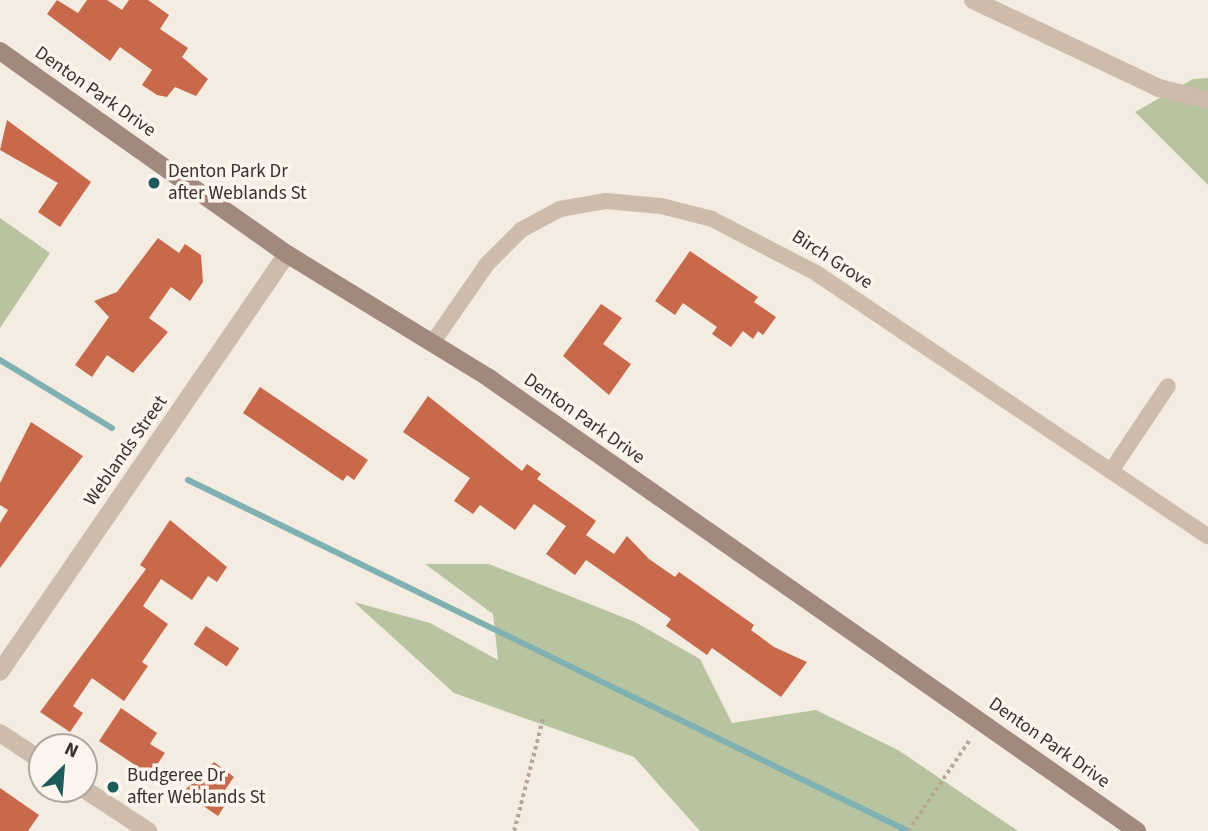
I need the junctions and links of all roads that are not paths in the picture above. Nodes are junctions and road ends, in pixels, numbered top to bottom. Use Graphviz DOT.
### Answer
graph roads {
  1 [pos="973,0"];
  2 [pos="0,51"];
  3 [pos="1208,100"];
  4 [pos="287,254"];
  5 [pos="433,342"];
  6 [pos="1168,386"];
  7 [pos="1111,471"];
  8 [pos="1208,536"];
  9 [pos="0,672"];
  10 [pos="0,733"];
  11 [pos="28,752"];
  12 [pos="98,798"];
  13 [pos="148,831"];
  14 [pos="1137,831"];
  1 -- 3 [label="street"];
  2 -- 4 [label="main road, Denton Park Drive"];
  4 -- 5 [label="main road, Denton Park Drive"];
  4 -- 9 [label="street, Weblands Street"];
  5 -- 7 [label="street, Birch Grove"];
  5 -- 14 [label="main road, Denton Park Drive"];
  6 -- 7 [label="street"];
  7 -- 8 [label="street, Birch Grove"];
  10 -- 11 [label="street"];
  12 -- 13 [label="street"];
}
